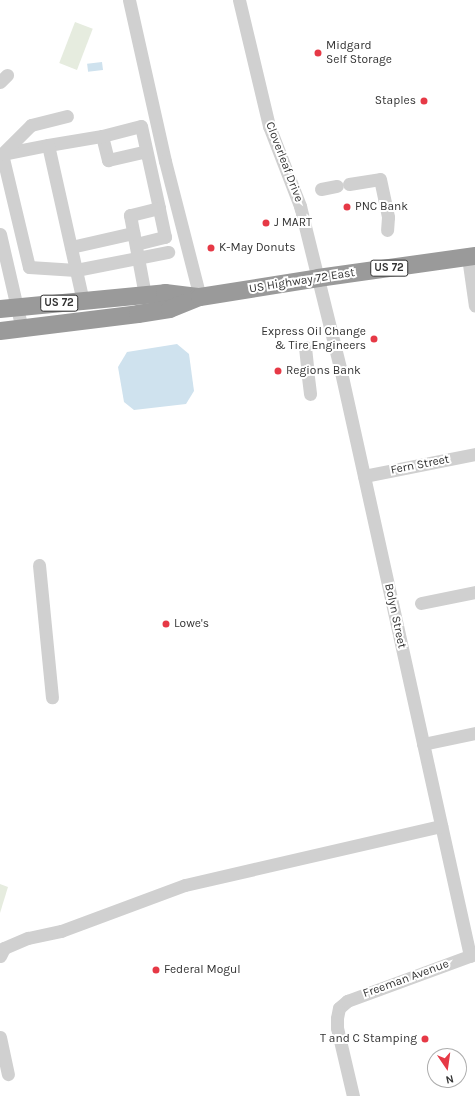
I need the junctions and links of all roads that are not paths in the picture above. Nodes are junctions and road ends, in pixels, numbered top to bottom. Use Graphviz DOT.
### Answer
graph roads {
  1 [pos="129,0"];
  2 [pos="239,0"];
  3 [pos="67,116"];
  4 [pos="102,136"];
  5 [pos="48,145"];
  6 [pos="146,151"];
  7 [pos="2,154"];
  8 [pos="321,189"];
  9 [pos="159,208"];
  10 [pos="386,230"];
  11 [pos="0,234"];
  12 [pos="134,238"];
  13 [pos="71,247"];
  14 [pos="168,252"];
  15 [pos="472,256"];
  16 [pos="138,258"];
  17 [pos="76,270"];
  18 [pos="318,278"];
  19 [pos="145,295"];
  20 [pos="200,297"];
  21 [pos="102,299"];
  22 [pos="82,301"];
  23 [pos="475,306"];
  24 [pos="9,309"];
  25 [pos="103,318"];
  26 [pos="22,329"];
  27 [pos="0,331"];
  28 [pos="305,347"];
  29 [pos="310,394"];
  30 [pos="475,454"];
  31 [pos="364,476"];
  32 [pos="39,565"];
  33 [pos="475,592"];
  34 [pos="421,603"];
  35 [pos="52,697"];
  36 [pos="475,733"];
  37 [pos="423,744"];
  38 [pos="441,826"];
  39 [pos="472,955"];
  40 [pos="0,956"];
  41 [pos="0,1038"];
  42 [pos="8,1074"];
  43 [pos="353,1096"];
  1 -- 20 [label="street"];
  2 -- 18 [label="street, Cloverleaf Drive"];
  3 -- 7 [label="street"];
  4 -- 5 [label="street"];
  4 -- 6 [label="street"];
  4 -- 6 [label="street"];
  5 -- 7 [label="street"];
  5 -- 13 [label="street"];
  6 -- 9 [label="street"];
  7 -- 17 [label="street"];
  8 -- 10 [label="street"];
  9 -- 12 [label="street"];
  9 -- 12 [label="street"];
  11 -- 24 [label="street"];
  12 -- 13 [label="street"];
  12 -- 16 [label="street"];
  13 -- 17 [label="street"];
  14 -- 16 [label="street"];
  15 -- 18 [label="highway, US Highway 72 East / US 72"];
  15 -- 23 [label="street"];
  16 -- 17 [label="street"];
  16 -- 19 [label="street"];
  17 -- 22 [label="street"];
  18 -- 20 [label="highway, US Highway 72 East / US 72"];
  18 -- 31 [label="street, Bolyn Street"];
  19 -- 20 [label="highway, US Highway 72 East / US 72"];
  19 -- 21 [label="highway, US Highway 72 East / US 72"];
  20 -- 25 [label="highway, US Highway 72 East / US 72"];
  21 -- 22 [label="highway, US Highway 72 East / US 72"];
  21 -- 25 [label="street"];
  22 -- 24 [label="highway, US Highway 72 East / US 72"];
  24 -- 26 [label="street"];
  25 -- 26 [label="highway, US Highway 72 East / US 72"];
  26 -- 27 [label="highway, US Highway 72 East / US 72"];
  28 -- 29 [label="street"];
  30 -- 31 [label="street, Fern Street"];
  31 -- 37 [label="street, Bolyn Street"];
  32 -- 35 [label="street"];
  33 -- 34 [label="street"];
  36 -- 37 [label="street"];
  37 -- 38 [label="street, Bolyn Street"];
  38 -- 39 [label="street, Bolyn Street"];
  38 -- 40 [label="street"];
  39 -- 43 [label="street, Freeman Avenue"];
  41 -- 42 [label="street"];
}
